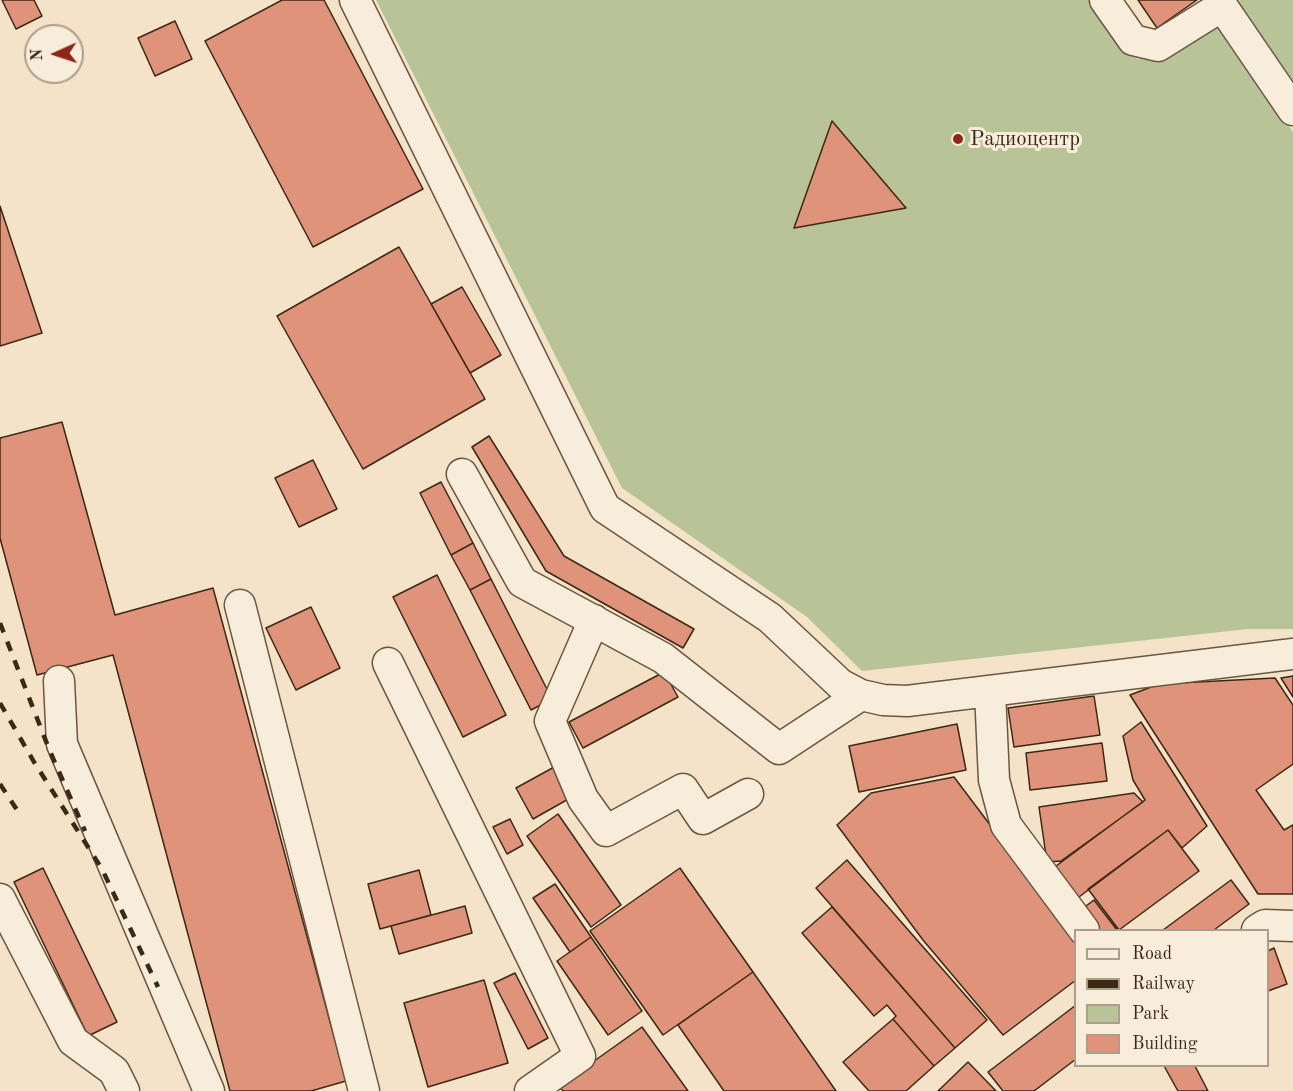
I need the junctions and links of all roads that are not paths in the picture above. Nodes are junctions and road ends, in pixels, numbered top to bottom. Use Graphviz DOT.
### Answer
graph roads {
  1 [pos="356,0"];
  2 [pos="1105,0"];
  3 [pos="1220,3"];
  4 [pos="1293,110"];
  5 [pos="462,474"];
  6 [pos="240,605"];
  7 [pos="594,620"];
  8 [pos="1293,654"];
  9 [pos="388,663"];
  10 [pos="59,681"];
  11 [pos="990,691"];
  12 [pos="861,695"];
  13 [pos="748,794"];
  14 [pos="0,899"];
  15 [pos="1293,926"];
  16 [pos="1083,929"];
  17 [pos="1259,929"];
  18 [pos="124,1091"];
  19 [pos="209,1091"];
  20 [pos="364,1091"];
  21 [pos="530,1091"];
  1 -- 12 [label="street"];
  2 -- 3 [label="street"];
  3 -- 4 [label="street"];
  5 -- 7 [label="street"];
  6 -- 20 [label="street"];
  7 -- 12 [label="street"];
  7 -- 13 [label="street"];
  8 -- 11 [label="street"];
  9 -- 21 [label="street"];
  10 -- 19 [label="street"];
  11 -- 12 [label="street"];
  11 -- 16 [label="street"];
  14 -- 18 [label="street"];
  15 -- 17 [label="street"];
}
